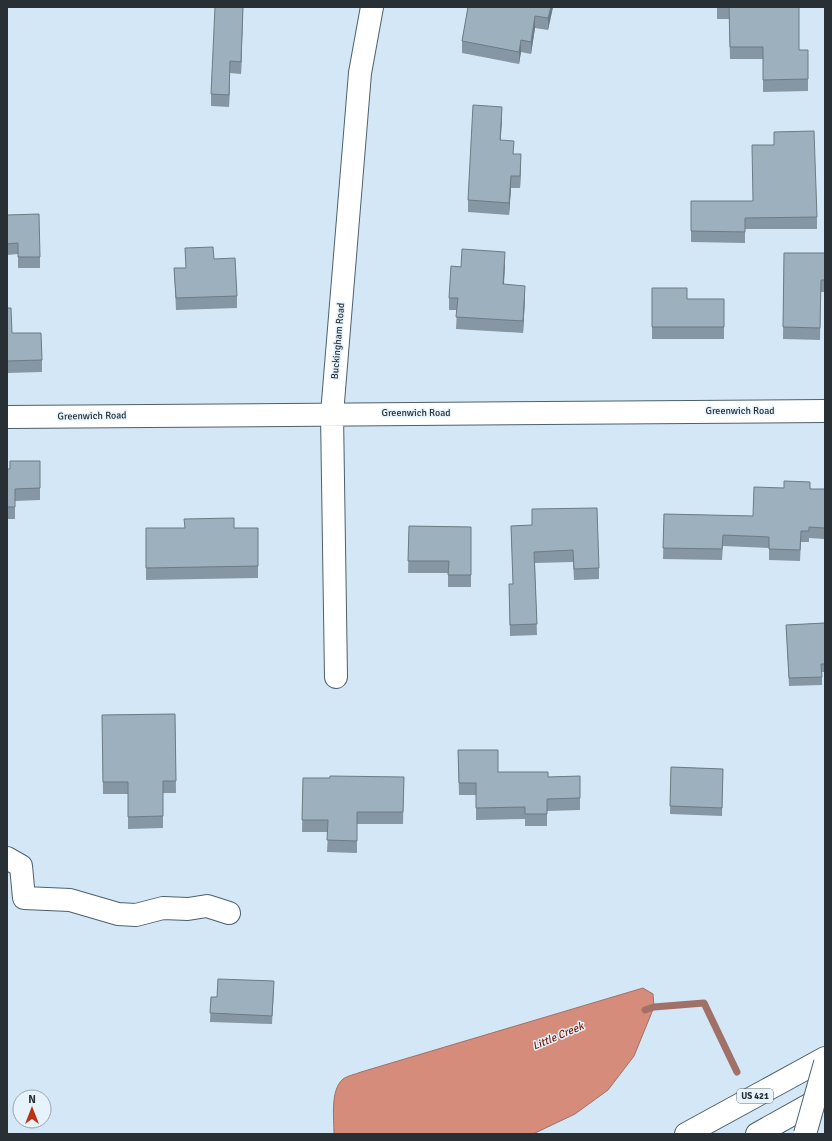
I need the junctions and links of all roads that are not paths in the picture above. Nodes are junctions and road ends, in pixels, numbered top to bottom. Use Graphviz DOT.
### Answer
graph roads {
  1 [pos="372,7"];
  2 [pos="825,411"];
  3 [pos="332,414"];
  4 [pos="7,417"];
  5 [pos="336,677"];
  6 [pos="7,858"];
  7 [pos="16,897"];
  8 [pos="229,913"];
  9 [pos="825,1058"];
  10 [pos="825,1063"];
  11 [pos="825,1096"];
  12 [pos="686,1134"];
  13 [pos="757,1134"];
  14 [pos="805,1134"];
  1 -- 3 [label="main road, Buckingham Road"];
  2 -- 3 [label="main road, Greenwich Road"];
  3 -- 4 [label="main road, Greenwich Road"];
  3 -- 5 [label="main road, Buckingham Road"];
  6 -- 7 [label="main road"];
  7 -- 8 [label="main road"];
  9 -- 12 [label="main road, US 421"];
  10 -- 14 [label="main road, bridge"];
  11 -- 13 [label="main road"];
}
